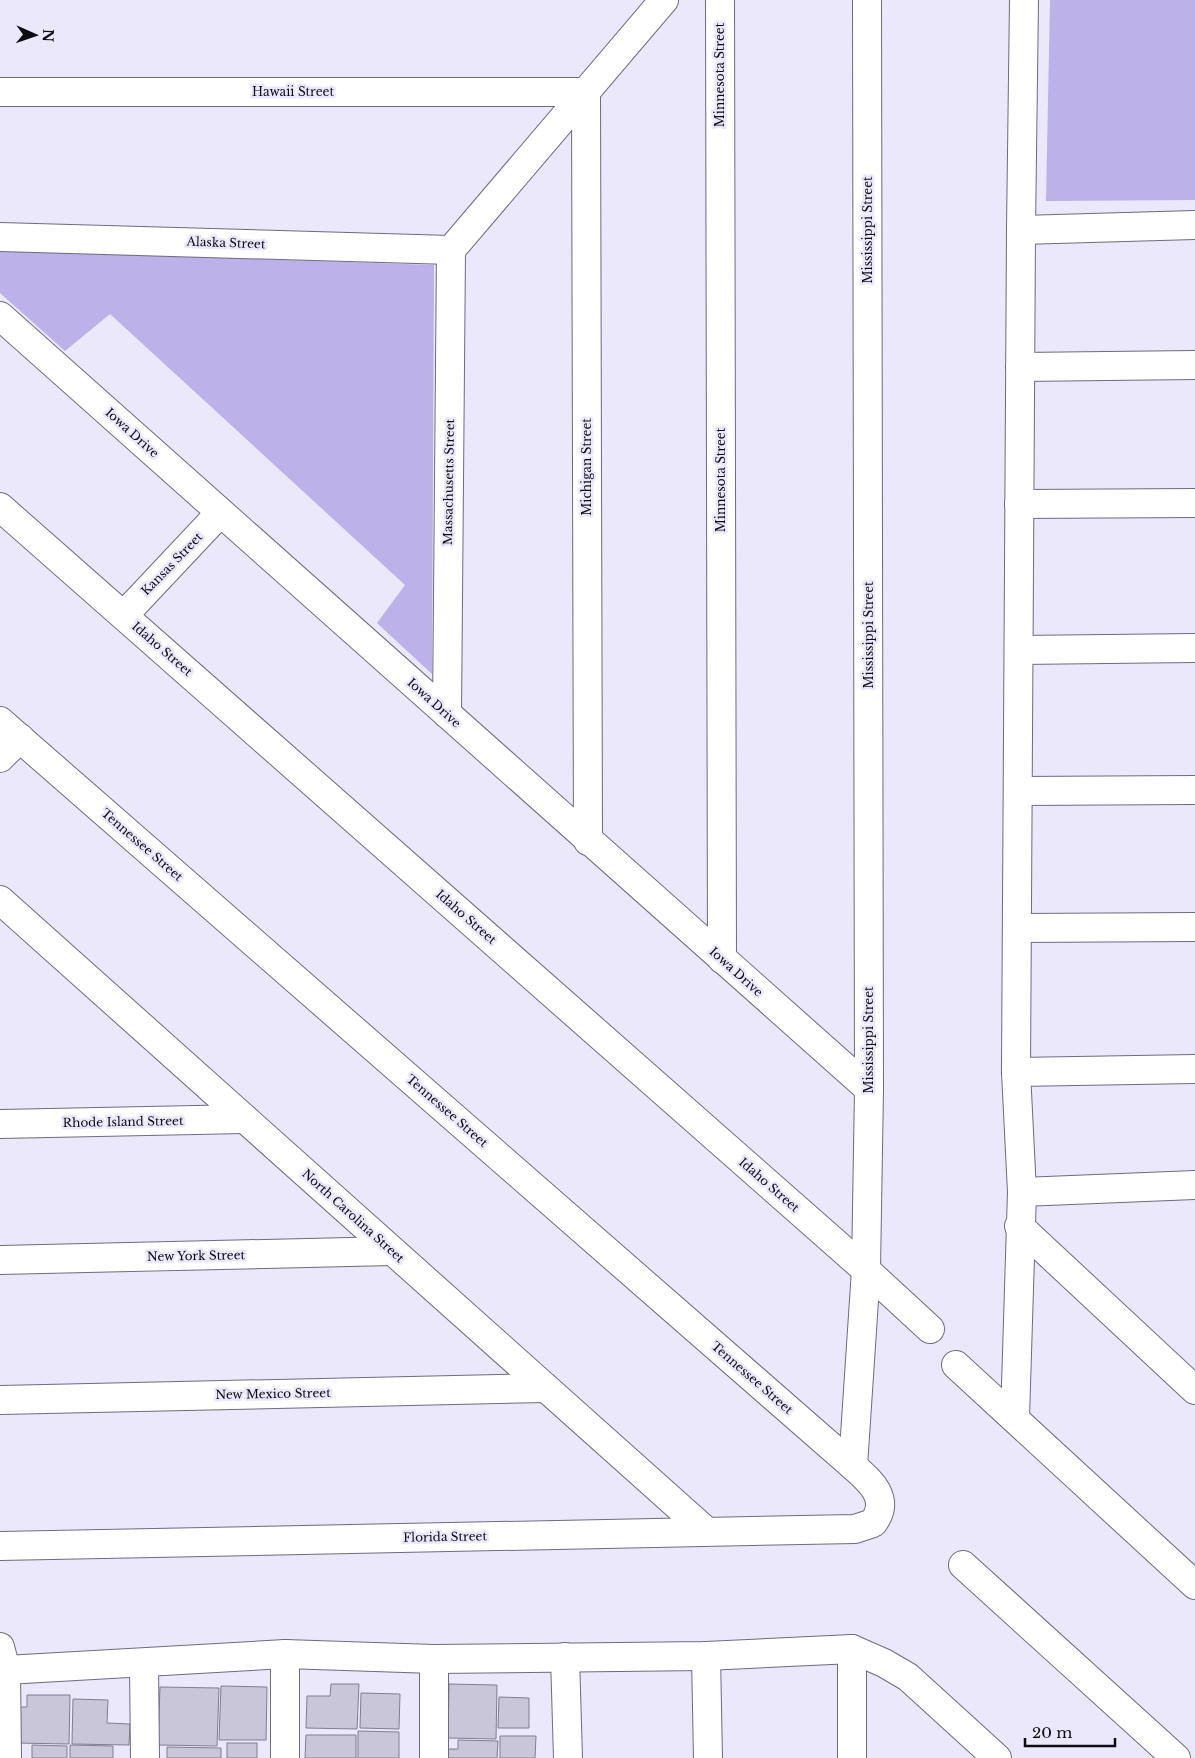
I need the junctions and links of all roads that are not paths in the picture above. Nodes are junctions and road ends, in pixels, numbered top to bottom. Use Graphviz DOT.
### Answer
graph roads {
  1 [pos="664,0"];
  2 [pos="720,0"];
  3 [pos="867,0"];
  4 [pos="1024,0"];
  5 [pos="0,92"];
  6 [pos="586,92"];
  7 [pos="1195,225"];
  8 [pos="1021,230"];
  9 [pos="0,237"];
  10 [pos="451,250"];
  11 [pos="0,316"];
  12 [pos="1195,365"];
  13 [pos="1020,367"];
  14 [pos="1195,503"];
  15 [pos="1019,504"];
  16 [pos="0,507"];
  17 [pos="220,513"];
  18 [pos="124,614"];
  19 [pos="1195,648"];
  20 [pos="1019,650"];
  21 [pos="447,714"];
  22 [pos="10,729"];
  23 [pos="0,758"];
  24 [pos="1195,790"];
  25 [pos="1018,791"];
  26 [pos="588,841"];
  27 [pos="0,900"];
  28 [pos="1195,927"];
  29 [pos="1018,928"];
  30 [pos="722,959"];
  31 [pos="1195,1069"];
  32 [pos="1016,1072"];
  33 [pos="869,1089"];
  34 [pos="245,1120"];
  35 [pos="0,1124"];
  36 [pos="1195,1185"];
  37 [pos="1022,1192"];
  38 [pos="1019,1226"];
  39 [pos="392,1251"];
  40 [pos="0,1260"];
  41 [pos="866,1270"];
  42 [pos="930,1329"];
  43 [pos="956,1365"];
  44 [pos="546,1388"];
  45 [pos="1195,1390"];
  46 [pos="0,1400"];
  47 [pos="1015,1418"];
  48 [pos="853,1466"];
  49 [pos="880,1509"];
  50 [pos="706,1531"];
  51 [pos="0,1546"];
  52 [pos="963,1565"];
  53 [pos="1195,1585"];
  54 [pos="852,1649"];
  55 [pos="285,1654"];
  56 [pos="706,1656"];
  57 [pos="565,1657"];
  58 [pos="3,1658"];
  59 [pos="434,1659"];
  60 [pos="144,1663"];
  61 [pos="8,1758"];
  62 [pos="144,1758"];
  63 [pos="286,1758"];
  64 [pos="434,1758"];
  65 [pos="568,1758"];
  66 [pos="708,1758"];
  67 [pos="852,1758"];
  68 [pos="997,1758"];
  69 [pos="1176,1758"];
  1 -- 6 [label="street"];
  2 -- 30 [label="street, Minnesota Street"];
  3 -- 33 [label="street, Mississippi Street"];
  4 -- 8 [label="street"];
  5 -- 6 [label="street, Hawaii Street"];
  6 -- 10 [label="street"];
  6 -- 26 [label="street, Michigan Street"];
  7 -- 8 [label="street"];
  8 -- 13 [label="street"];
  9 -- 10 [label="street, Alaska Street"];
  10 -- 21 [label="street, Massachusetts Street"];
  11 -- 17 [label="street, Iowa Drive"];
  12 -- 13 [label="street"];
  13 -- 15 [label="street"];
  14 -- 15 [label="street"];
  15 -- 20 [label="street"];
  16 -- 18 [label="street, Idaho Street"];
  17 -- 18 [label="street, Kansas Street"];
  17 -- 21 [label="street, Iowa Drive"];
  18 -- 41 [label="street, Idaho Street"];
  19 -- 20 [label="street"];
  20 -- 25 [label="street"];
  21 -- 26 [label="street, Iowa Drive"];
  22 -- 23 [label="street"];
  22 -- 48 [label="street, Tennessee Street"];
  24 -- 25 [label="street"];
  25 -- 29 [label="street"];
  26 -- 30 [label="street, Iowa Drive"];
  27 -- 34 [label="street, North Carolina Street"];
  28 -- 29 [label="street"];
  29 -- 32 [label="street"];
  30 -- 33 [label="street, Iowa Drive"];
  31 -- 32 [label="street"];
  32 -- 37 [label="street"];
  33 -- 41 [label="street, Mississippi Street"];
  34 -- 35 [label="street, Rhode Island Street"];
  34 -- 39 [label="street, North Carolina Street"];
  36 -- 37 [label="street"];
  37 -- 38 [label="street"];
  38 -- 45 [label="street"];
  38 -- 47 [label="street"];
  39 -- 40 [label="street, New York Street"];
  39 -- 44 [label="street, North Carolina Street"];
  41 -- 42 [label="street, Idaho Street"];
  41 -- 48 [label="street, Mississippi Street"];
  43 -- 47 [label="street"];
  44 -- 46 [label="street, New Mexico Street"];
  44 -- 50 [label="street, North Carolina Street"];
  47 -- 53 [label="street"];
  48 -- 49 [label="street, Tennessee Street"];
  49 -- 50 [label="street, Florida Street"];
  50 -- 51 [label="street, Florida Street"];
  52 -- 69 [label="street"];
  54 -- 56 [label="street"];
  54 -- 67 [label="street"];
  54 -- 68 [label="street"];
  55 -- 59 [label="street"];
  55 -- 60 [label="street"];
  55 -- 63 [label="street"];
  56 -- 57 [label="street"];
  56 -- 66 [label="street"];
  57 -- 59 [label="street"];
  57 -- 65 [label="street"];
  58 -- 60 [label="street"];
  58 -- 61 [label="street"];
  59 -- 64 [label="street"];
  60 -- 62 [label="street"];
}
